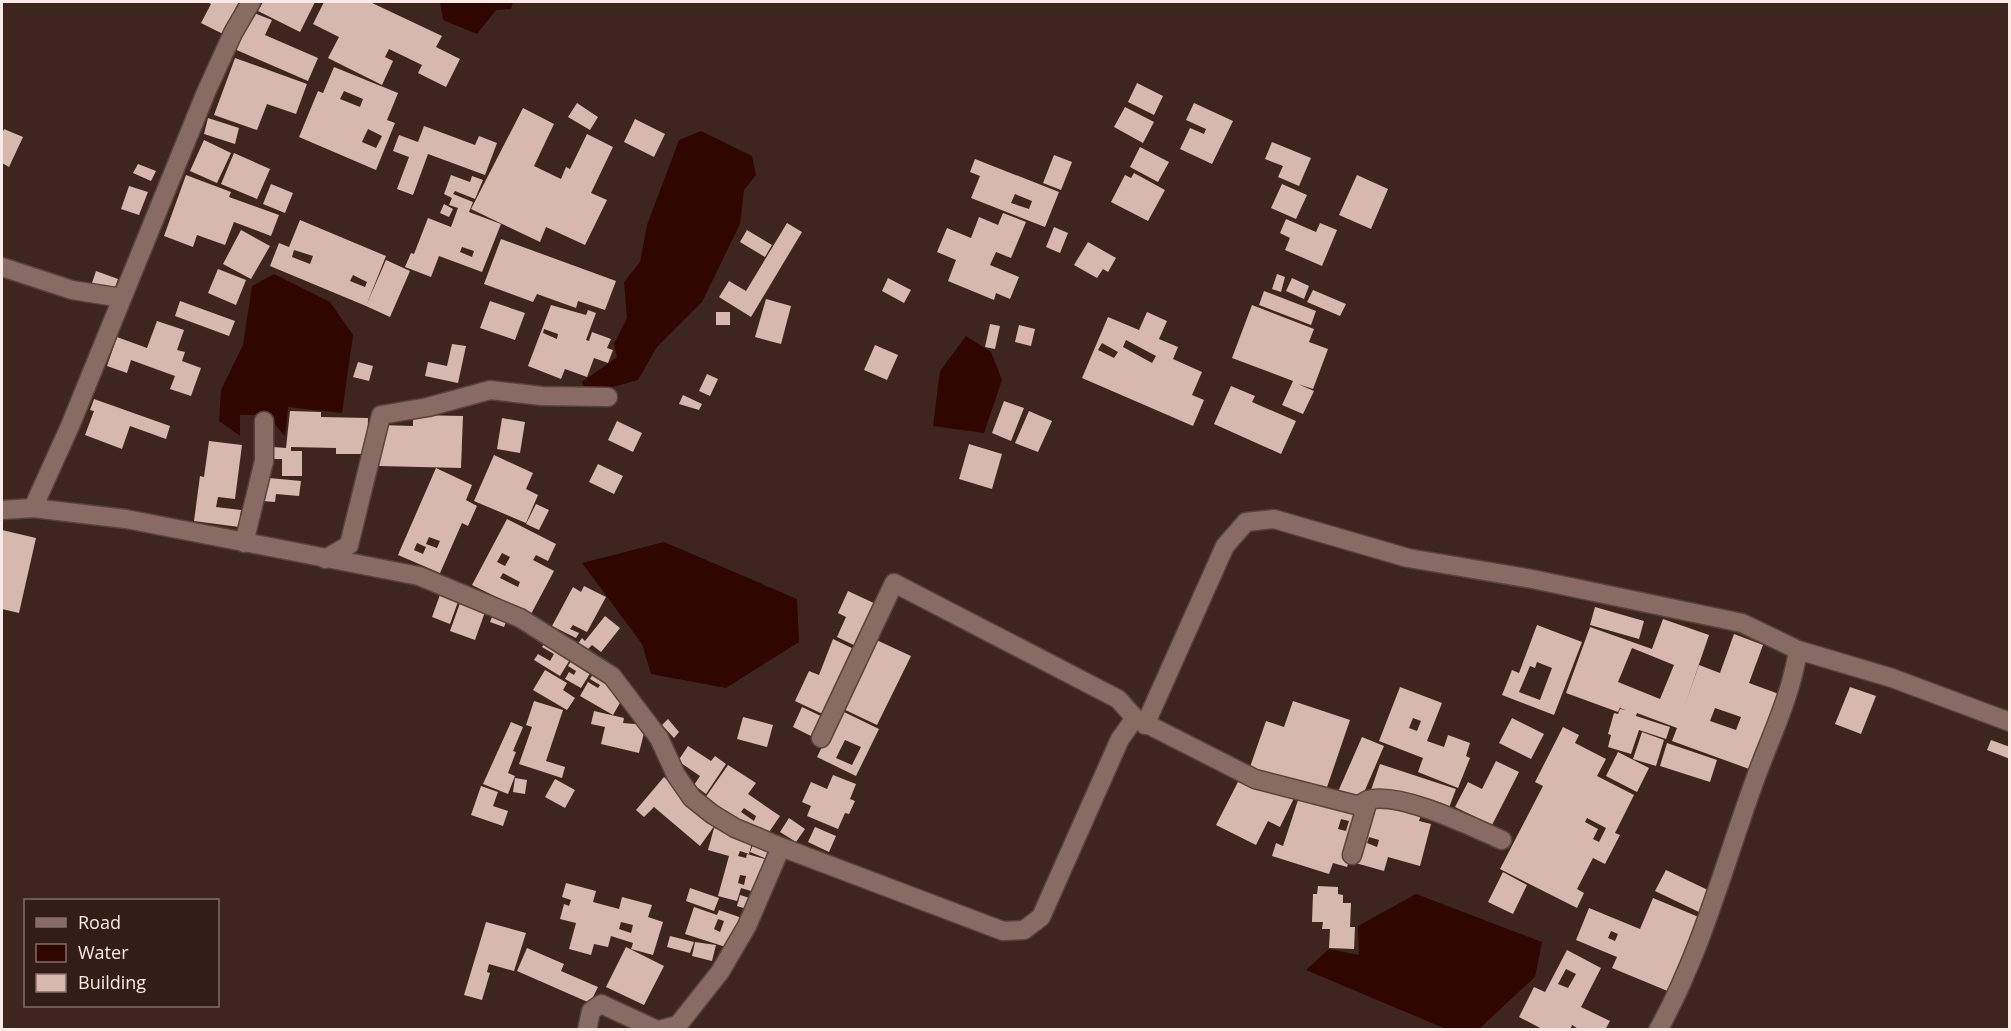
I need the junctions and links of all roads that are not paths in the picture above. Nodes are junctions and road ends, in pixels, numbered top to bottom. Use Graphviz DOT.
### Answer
graph roads {
  1 [pos="251,2"];
  2 [pos="2,267"];
  3 [pos="122,298"];
  4 [pos="608,397"];
  5 [pos="264,421"];
  6 [pos="33,508"];
  7 [pos="2,510"];
  8 [pos="244,543"];
  9 [pos="325,559"];
  10 [pos="1798,650"];
  11 [pos="1140,721"];
  12 [pos="2010,723"];
  13 [pos="821,738"];
  14 [pos="1368,800"];
  15 [pos="1502,840"];
  16 [pos="781,847"];
  17 [pos="1352,855"];
  18 [pos="587,1029"];
  19 [pos="658,1029"];
  20 [pos="1658,1029"];
  1 -- 3 [label="street"];
  2 -- 3 [label="street"];
  3 -- 6 [label="street"];
  4 -- 9 [label="street"];
  5 -- 8 [label="street"];
  6 -- 7 [label="street"];
  6 -- 8 [label="street"];
  8 -- 9 [label="street"];
  9 -- 16 [label="street"];
  10 -- 11 [label="street"];
  10 -- 12 [label="street"];
  10 -- 20 [label="street"];
  11 -- 13 [label="street"];
  11 -- 14 [label="street"];
  11 -- 16 [label="street"];
  14 -- 15 [label="street"];
  14 -- 17 [label="street"];
  16 -- 19 [label="street"];
  18 -- 19 [label="street"];
}
